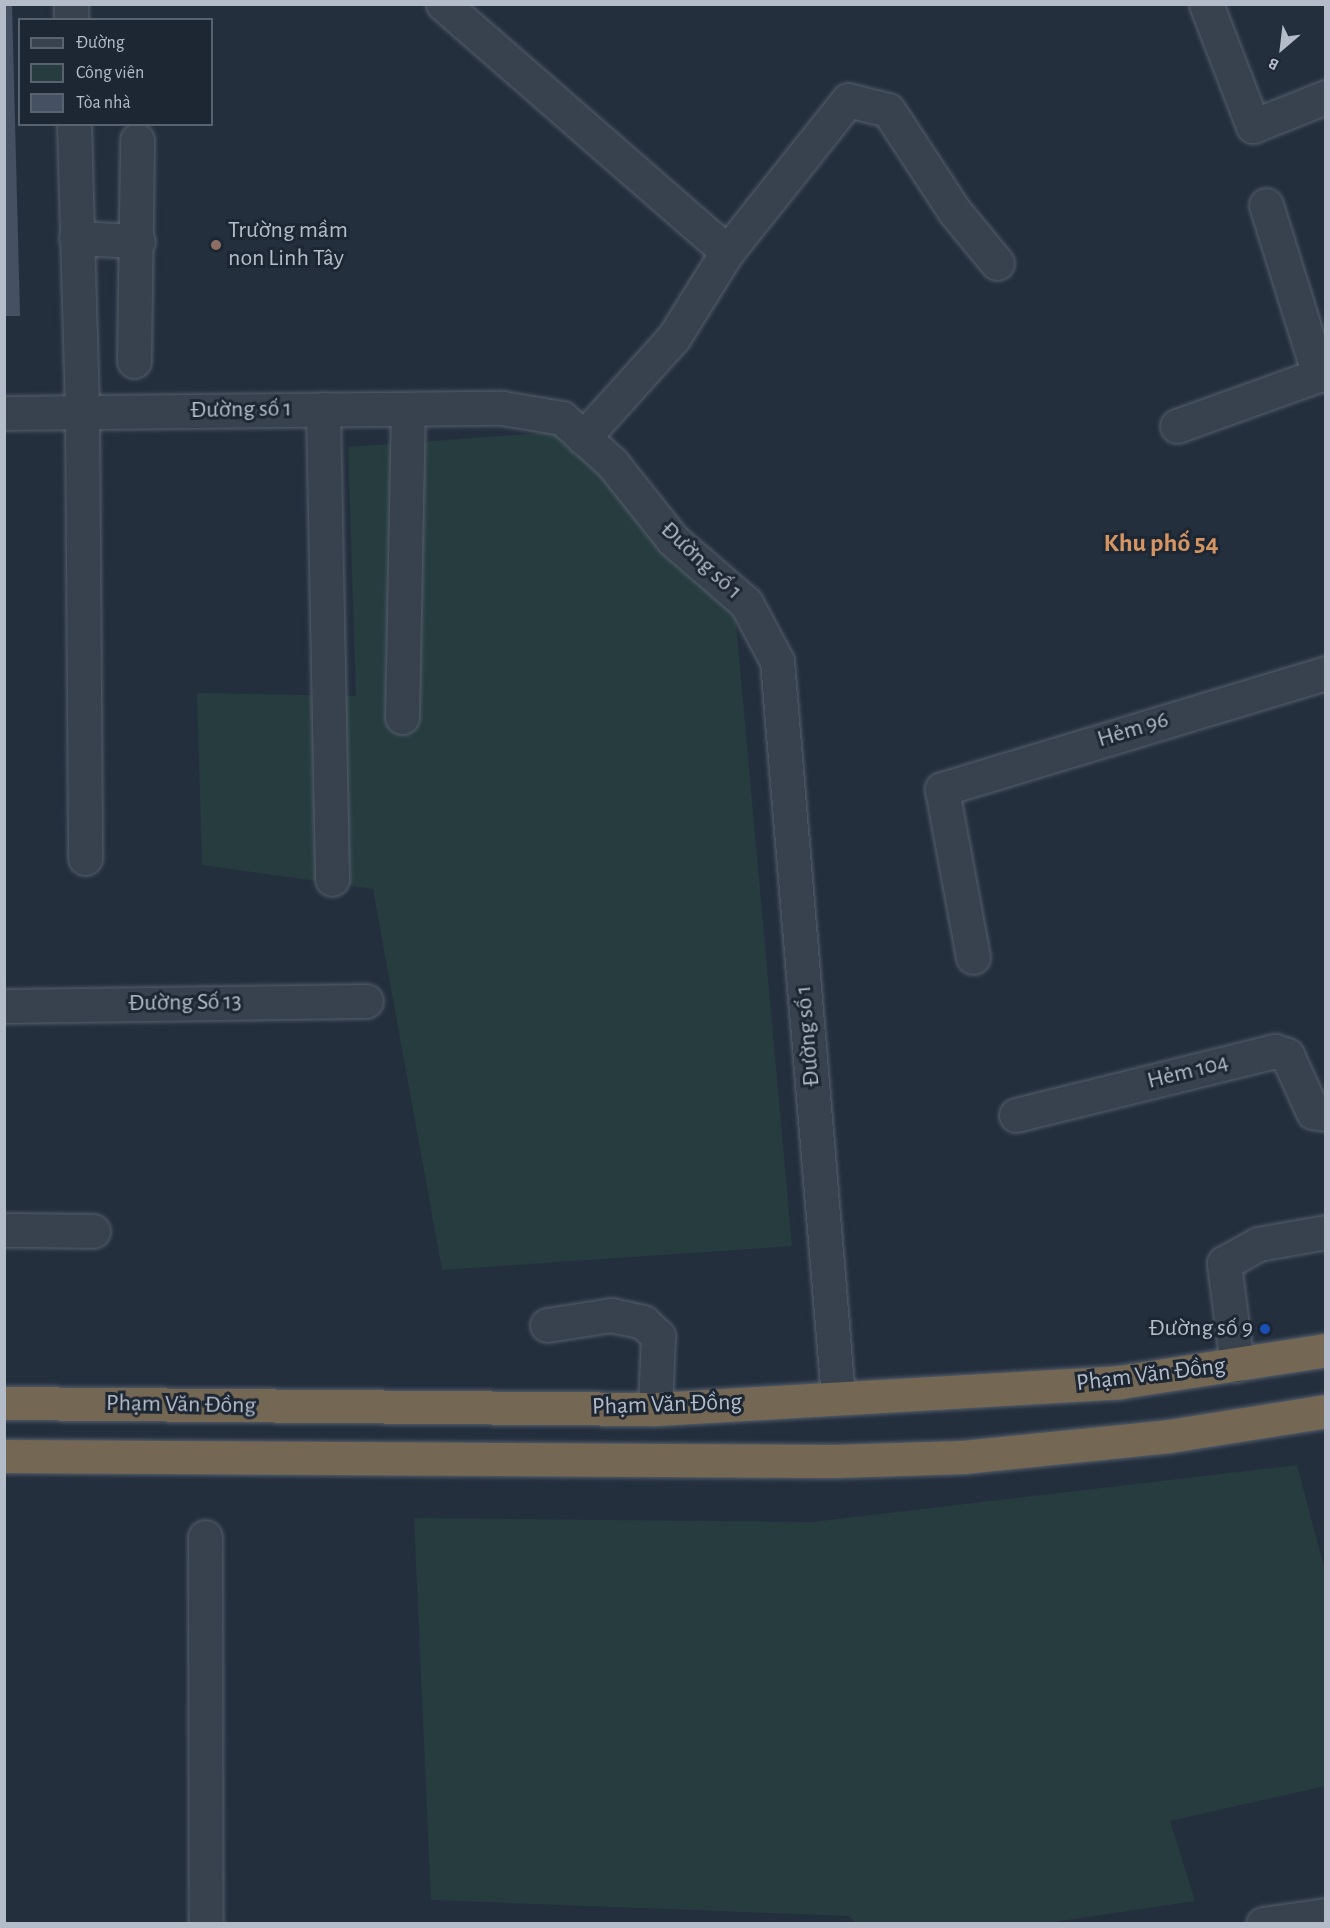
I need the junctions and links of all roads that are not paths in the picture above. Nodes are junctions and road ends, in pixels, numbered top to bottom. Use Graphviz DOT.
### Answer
graph roads {
  1 [pos="443,4"];
  2 [pos="1206,4"];
  3 [pos="477,16"];
  4 [pos="1326,97"];
  5 [pos="74,126"];
  6 [pos="137,140"];
  7 [pos="1266,205"];
  8 [pos="76,238"];
  9 [pos="138,241"];
  10 [pos="727,252"];
  11 [pos="997,263"];
  12 [pos="134,361"];
  13 [pos="1322,376"];
  14 [pos="408,409"];
  15 [pos="323,410"];
  16 [pos="82,412"];
  17 [pos="4,413"];
  18 [pos="1178,426"];
  19 [pos="583,438"];
  20 [pos="1326,674"];
  21 [pos="402,717"];
  22 [pos="86,858"];
  23 [pos="332,879"];
  24 [pos="973,957"];
  25 [pos="366,1001"];
  26 [pos="4,1006"];
  27 [pos="1326,1114"];
  28 [pos="1016,1115"];
  29 [pos="4,1230"];
  30 [pos="93,1231"];
  31 [pos="1326,1233"];
  32 [pos="548,1325"];
  33 [pos="1326,1350"];
  34 [pos="1237,1365"];
  35 [pos="838,1397"];
  36 [pos="4,1403"];
  37 [pos="655,1409"];
  38 [pos="1326,1411"];
  39 [pos="4,1456"];
  40 [pos="205,1537"];
  41 [pos="1326,1915"];
  42 [pos="206,1923"];
  43 [pos="1263,1923"];
  1 -- 3 [label="street"];
  2 -- 4 [label="street"];
  3 -- 10 [label="street"];
  5 -- 8 [label="street"];
  6 -- 9 [label="street"];
  7 -- 13 [label="street"];
  8 -- 9 [label="street"];
  8 -- 16 [label="street"];
  9 -- 12 [label="street"];
  10 -- 11 [label="street"];
  10 -- 19 [label="street"];
  13 -- 18 [label="street"];
  14 -- 15 [label="street, Đường số 1"];
  14 -- 19 [label="street, Đường số 1"];
  14 -- 21 [label="street"];
  15 -- 16 [label="street, Đường số 1"];
  15 -- 23 [label="street"];
  16 -- 17 [label="street, Đường số 1"];
  16 -- 22 [label="street"];
  19 -- 35 [label="street, Đường số 1"];
  20 -- 24 [label="street, Hẻm 96"];
  25 -- 26 [label="street, Đường Số 13"];
  27 -- 28 [label="street, Hẻm 104"];
  29 -- 30 [label="street"];
  31 -- 34 [label="street"];
  32 -- 37 [label="street"];
  33 -- 34 [label="highway, Phạm Văn Đồng"];
  34 -- 35 [label="highway, Phạm Văn Đồng"];
  35 -- 37 [label="highway, Phạm Văn Đồng"];
  36 -- 37 [label="highway, Phạm Văn Đồng"];
  38 -- 39 [label="highway"];
  40 -- 42 [label="street"];
  41 -- 43 [label="street"];
}
